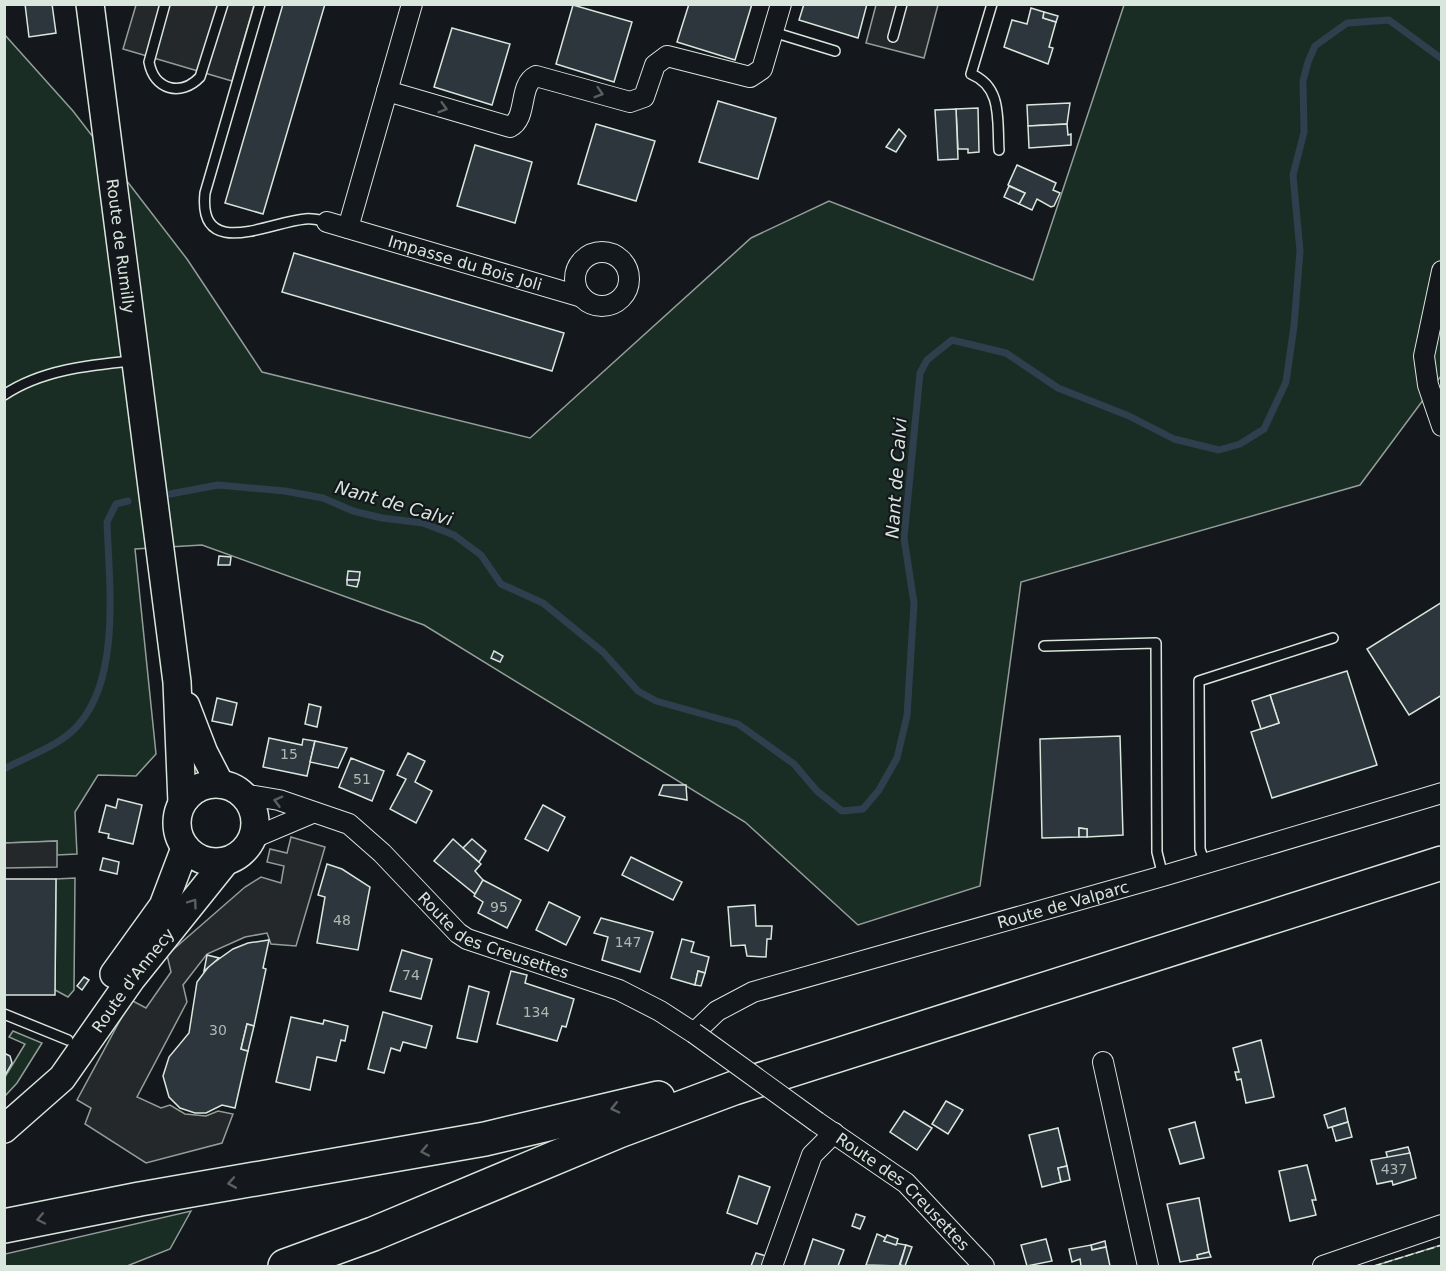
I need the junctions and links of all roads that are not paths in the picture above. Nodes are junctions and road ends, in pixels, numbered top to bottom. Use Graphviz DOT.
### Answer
graph roads {
  1 [pos="90,4"];
  2 [pos="165,4"];
  3 [pos="223,4"];
  4 [pos="260,4"];
  5 [pos="412,4"];
  6 [pos="781,4"];
  7 [pos="902,4"];
  8 [pos="992,4"];
  9 [pos="773,32"];
  10 [pos="893,37"];
  11 [pos="835,51"];
  12 [pos="387,91"];
  13 [pos="999,150"];
  14 [pos="327,222"];
  15 [pos="348,228"];
  16 [pos="1442,272"];
  17 [pos="582,297"];
  18 [pos="134,361"];
  19 [pos="4,395"];
  20 [pos="1442,426"];
  21 [pos="1333,638"];
  22 [pos="1044,646"];
  23 [pos="177,682"];
  24 [pos="231,789"];
  25 [pos="1442,793"];
  26 [pos="182,803"];
  27 [pos="312,813"];
  28 [pos="253,838"];
  29 [pos="185,848"];
  30 [pos="225,862"];
  31 [pos="1442,863"];
  32 [pos="1205,864"];
  33 [pos="1163,876"];
  34 [pos="4,1014"];
  35 [pos="694,1033"];
  36 [pos="68,1040"];
  37 [pos="815,1061"];
  38 [pos="1103,1062"];
  39 [pos="39,1096"];
  40 [pos="4,1129"];
  41 [pos="834,1133"];
  42 [pos="1442,1225"];
  43 [pos="4,1226"];
  44 [pos="289,1264"];
  45 [pos="772,1266"];
  46 [pos="984,1266"];
  47 [pos="1149,1266"];
  48 [pos="1323,1266"];
  1 -- 18 [label="main road, Route de Rumilly"];
  2 -- 3 [label="lane"];
  4 -- 14 [label="lane"];
  5 -- 12 [label="street"];
  6 -- 9 [label="street"];
  7 -- 10 [label="lane"];
  8 -- 13 [label="lane"];
  9 -- 11 [label="lane"];
  12 -- 9 [label="street, one-way"];
  12 -- 15 [label="street"];
  14 -- 15 [label="street, Impasse du Bois Joli"];
  15 -- 17 [label="street, Impasse du Bois Joli"];
  16 -- 20 [label="street"];
  18 -- 19 [label="lane"];
  18 -- 23 [label="main road, Route de Rumilly"];
  21 -- 32 [label="lane"];
  22 -- 33 [label="lane"];
  23 -- 24 [label="main road"];
  23 -- 26 [label="main road"];
  24 -- 26 [label="main road"];
  27 -- 24 [label="street, Route des Creusettes, one-way"];
  24 -- 28 [label="main road"];
  25 -- 32 [label="street, Route de Valparc"];
  26 -- 29 [label="main road"];
  27 -- 28 [label="street"];
  27 -- 35 [label="street, Route des Creusettes"];
  28 -- 30 [label="main road"];
  29 -- 30 [label="main road"];
  29 -- 36 [label="main road, Route d'Annecy"];
  39 -- 30 [label="main road, Route d'Annecy, one-way"];
  31 -- 37 [label="highway"];
  32 -- 33 [label="street, Route de Valparc"];
  33 -- 35 [label="street, Route de Valparc"];
  34 -- 36 [label="lane"];
  35 -- 41 [label="street, Route des Creusettes, bridge"];
  36 -- 39 [label="main road, Route d'Annecy"];
  37 -- 43 [label="highway, one-way"];
  37 -- 44 [label="highway"];
  38 -- 47 [label="street"];
  39 -- 40 [label="main road, Route d'Annecy"];
  41 -- 45 [label="street"];
  41 -- 46 [label="street, Route des Creusettes"];
  42 -- 48 [label="street"];
}
